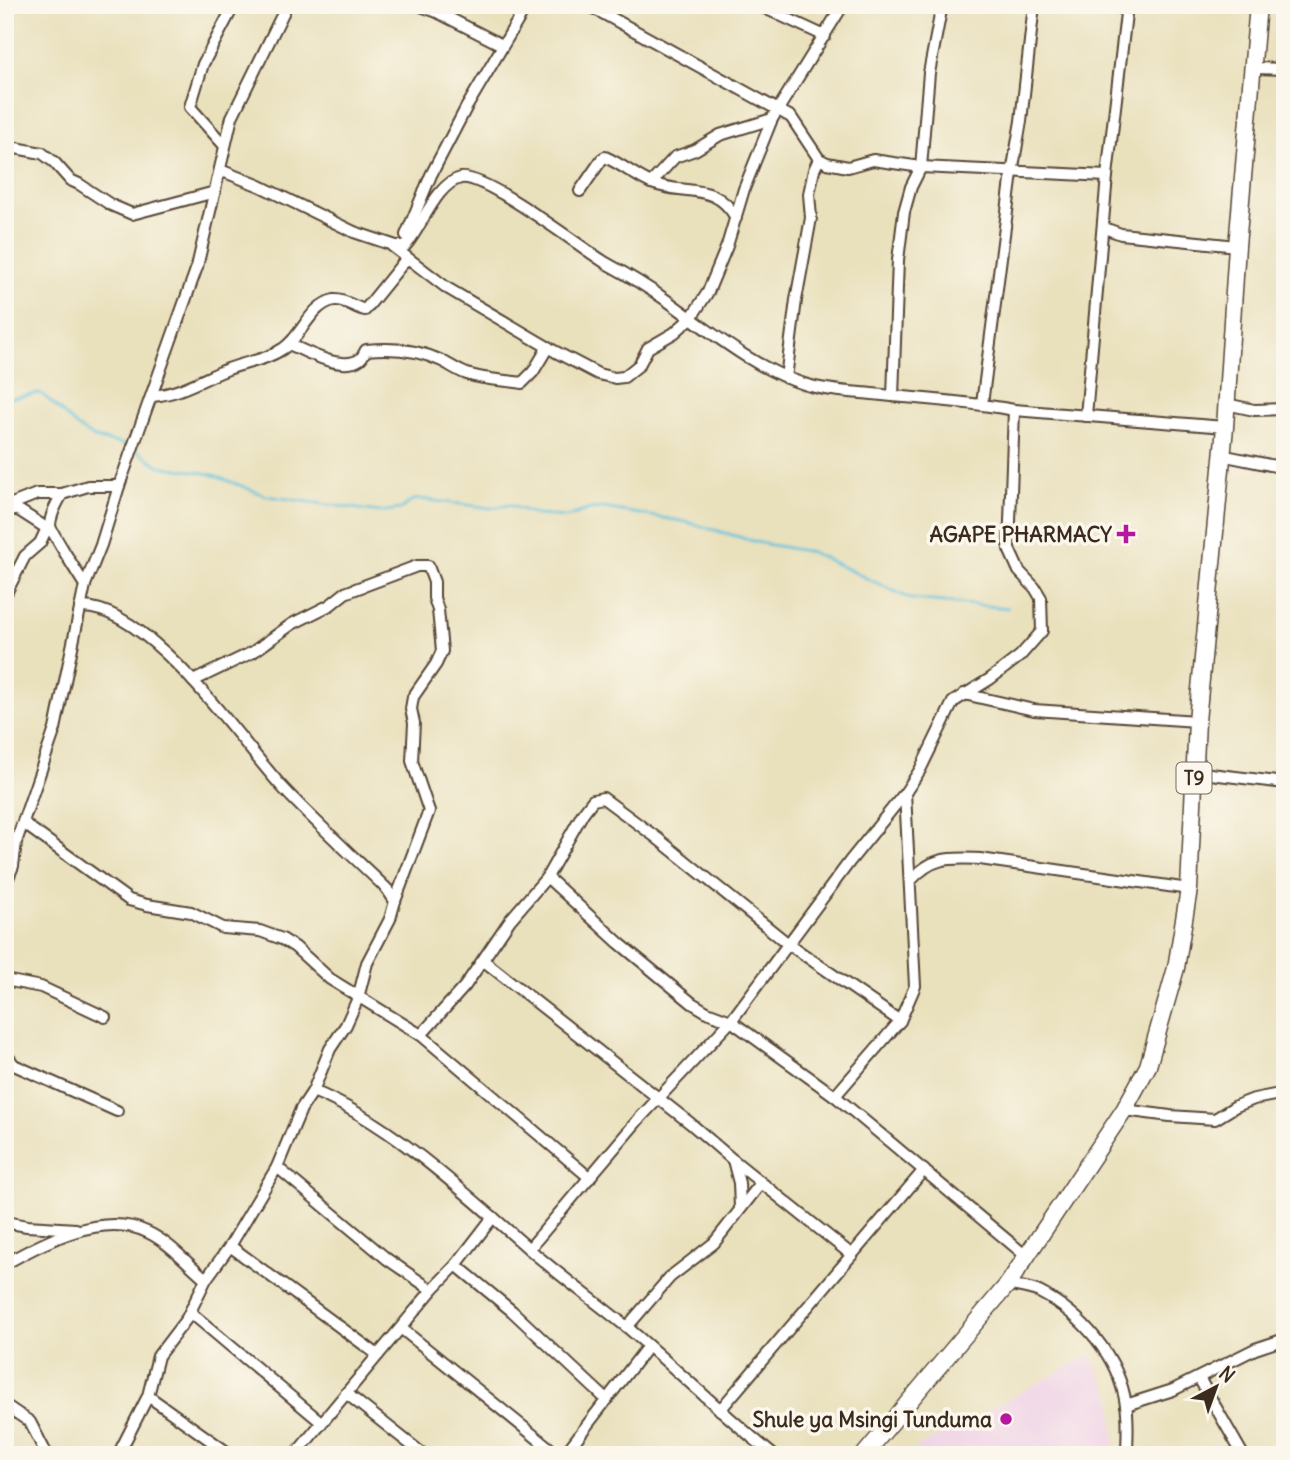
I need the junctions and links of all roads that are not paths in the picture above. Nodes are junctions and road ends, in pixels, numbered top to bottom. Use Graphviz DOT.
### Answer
graph roads {
  1 [pos="287,5"];
  2 [pos="418,5"];
  3 [pos="527,5"];
  4 [pos="588,5"];
  5 [pos="758,5"];
  6 [pos="844,5"];
  7 [pos="942,5"];
  8 [pos="1034,5"];
  9 [pos="1127,5"];
  10 [pos="1258,5"];
  11 [pos="232,9"];
  12 [pos="825,36"];
  13 [pos="502,46"];
  14 [pos="1255,68"];
  15 [pos="1285,69"];
  16 [pos="775,114"];
  17 [pos="224,145"];
  18 [pos="5,146"];
  19 [pos="819,159"];
  20 [pos="921,167"];
  21 [pos="220,170"];
  22 [pos="1012,173"];
  23 [pos="1107,176"];
  24 [pos="650,183"];
  25 [pos="580,191"];
  26 [pos="215,192"];
  27 [pos="736,218"];
  28 [pos="1104,228"];
  29 [pos="395,246"];
  30 [pos="1237,246"];
  31 [pos="407,258"];
  32 [pos="691,318"];
  33 [pos="289,344"];
  34 [pos="548,347"];
  35 [pos="786,378"];
  36 [pos="152,396"];
  37 [pos="893,396"];
  38 [pos="982,404"];
  39 [pos="1226,404"];
  40 [pos="1285,408"];
  41 [pos="1014,410"];
  42 [pos="1086,416"];
  43 [pos="1224,427"];
  44 [pos="1221,455"];
  45 [pos="1285,468"];
  46 [pos="119,486"];
  47 [pos="62,494"];
  48 [pos="6,506"];
  49 [pos="49,529"];
  50 [pos="85,585"];
  51 [pos="5,595"];
  52 [pos="80,607"];
  53 [pos="193,681"];
  54 [pos="964,694"];
  55 [pos="1197,721"];
  56 [pos="1194,772"];
  57 [pos="1285,783"];
  58 [pos="905,793"];
  59 [pos="23,822"];
  60 [pos="11,840"];
  61 [pos="547,877"];
  62 [pos="911,880"];
  63 [pos="5,886"];
  64 [pos="1189,889"];
  65 [pos="395,901"];
  66 [pos="788,943"];
  67 [pos="484,961"];
  68 [pos="5,980"];
  69 [pos="358,998"];
  70 [pos="104,1017"];
  71 [pos="731,1021"];
  72 [pos="900,1021"];
  73 [pos="421,1035"];
  74 [pos="5,1053"];
  75 [pos="313,1091"];
  76 [pos="1285,1093"];
  77 [pos="835,1096"];
  78 [pos="657,1098"];
  79 [pos="1124,1110"];
  80 [pos="117,1111"];
  81 [pos="733,1160"];
  82 [pos="277,1167"];
  83 [pos="924,1170"];
  84 [pos="590,1178"];
  85 [pos="761,1183"];
  86 [pos="740,1207"];
  87 [pos="493,1217"];
  88 [pos="5,1222"];
  89 [pos="86,1229"];
  90 [pos="230,1246"];
  91 [pos="529,1249"];
  92 [pos="852,1255"];
  93 [pos="1026,1256"];
  94 [pos="5,1264"];
  95 [pos="456,1265"];
  96 [pos="206,1279"];
  97 [pos="1008,1284"];
  98 [pos="432,1290"];
  99 [pos="190,1312"];
  100 [pos="626,1327"];
  101 [pos="402,1329"];
  102 [pos="1285,1339"];
  103 [pos="648,1346"];
  104 [pos="378,1355"];
  105 [pos="1199,1378"];
  106 [pos="346,1393"];
  107 [pos="148,1396"];
  108 [pos="607,1400"];
  109 [pos="5,1405"];
  110 [pos="1126,1405"];
  111 [pos="720,1410"];
  112 [pos="321,1422"];
  113 [pos="47,1455"];
  114 [pos="118,1455"];
  115 [pos="231,1455"];
  116 [pos="295,1455"];
  117 [pos="424,1455"];
  118 [pos="558,1455"];
  119 [pos="564,1455"];
  120 [pos="773,1455"];
  121 [pos="864,1455"];
  122 [pos="1127,1455"];
  123 [pos="1243,1455"];
  1 -- 17 [label="street"];
  2 -- 13 [label="street"];
  3 -- 13 [label="street"];
  4 -- 16 [label="street"];
  5 -- 12 [label="street"];
  6 -- 12 [label="street"];
  7 -- 20 [label="street"];
  8 -- 22 [label="street"];
  9 -- 23 [label="street"];
  10 -- 14 [label="highway, T9"];
  11 -- 17 [label="street"];
  12 -- 16 [label="street"];
  13 -- 29 [label="street"];
  14 -- 15 [label="street"];
  14 -- 30 [label="highway, T9"];
  16 -- 19 [label="street"];
  16 -- 24 [label="street"];
  16 -- 27 [label="street"];
  17 -- 21 [label="street"];
  18 -- 26 [label="street"];
  19 -- 20 [label="street"];
  19 -- 35 [label="street"];
  20 -- 22 [label="street"];
  20 -- 37 [label="street"];
  21 -- 26 [label="street"];
  21 -- 29 [label="street"];
  22 -- 23 [label="street"];
  22 -- 38 [label="street"];
  23 -- 28 [label="street"];
  24 -- 25 [label="street"];
  24 -- 27 [label="street"];
  26 -- 36 [label="street"];
  27 -- 32 [label="street"];
  28 -- 30 [label="street"];
  28 -- 42 [label="street"];
  29 -- 31 [label="street"];
  29 -- 32 [label="street"];
  30 -- 39 [label="highway, T9"];
  31 -- 33 [label="street"];
  31 -- 34 [label="street"];
  32 -- 34 [label="street"];
  32 -- 35 [label="street"];
  33 -- 34 [label="street"];
  33 -- 36 [label="street"];
  35 -- 37 [label="street"];
  36 -- 46 [label="street"];
  37 -- 38 [label="street"];
  38 -- 41 [label="street"];
  39 -- 40 [label="street"];
  39 -- 43 [label="highway, T9"];
  41 -- 42 [label="street"];
  41 -- 54 [label="street"];
  42 -- 43 [label="street"];
  43 -- 44 [label="highway, T9"];
  44 -- 45 [label="street"];
  44 -- 55 [label="highway, T9"];
  46 -- 47 [label="street"];
  46 -- 50 [label="street"];
  47 -- 48 [label="street"];
  47 -- 49 [label="street"];
  48 -- 49 [label="street"];
  49 -- 50 [label="street"];
  49 -- 51 [label="street"];
  50 -- 52 [label="street"];
  52 -- 53 [label="street"];
  52 -- 59 [label="street"];
  53 -- 65 [label="street"];
  53 -- 65 [label="street"];
  54 -- 55 [label="street"];
  54 -- 58 [label="street"];
  55 -- 56 [label="highway, T9"];
  56 -- 57 [label="street"];
  56 -- 64 [label="highway, T9"];
  58 -- 62 [label="street"];
  58 -- 66 [label="street"];
  59 -- 60 [label="street"];
  59 -- 69 [label="street"];
  60 -- 63 [label="street"];
  61 -- 66 [label="street"];
  61 -- 67 [label="street"];
  61 -- 71 [label="street"];
  62 -- 64 [label="street"];
  62 -- 72 [label="street"];
  64 -- 79 [label="highway, T9"];
  65 -- 69 [label="street"];
  66 -- 71 [label="street"];
  66 -- 72 [label="street"];
  67 -- 73 [label="street"];
  67 -- 78 [label="street"];
  68 -- 70 [label="street"];
  69 -- 73 [label="street"];
  69 -- 75 [label="street"];
  71 -- 77 [label="street"];
  71 -- 78 [label="street"];
  72 -- 77 [label="street"];
  73 -- 84 [label="street"];
  74 -- 80 [label="street"];
  75 -- 82 [label="street"];
  75 -- 87 [label="street"];
  76 -- 79 [label="street"];
  77 -- 83 [label="street"];
  78 -- 81 [label="street"];
  78 -- 84 [label="street"];
  79 -- 93 [label="highway, T9"];
  81 -- 85 [label="street"];
  81 -- 86 [label="street"];
  82 -- 90 [label="street"];
  82 -- 98 [label="street"];
  83 -- 92 [label="street"];
  83 -- 93 [label="street"];
  84 -- 91 [label="street"];
  85 -- 86 [label="street"];
  85 -- 92 [label="street"];
  86 -- 100 [label="street"];
  87 -- 91 [label="street"];
  87 -- 95 [label="street"];
  88 -- 89 [label="street"];
  89 -- 94 [label="street"];
  89 -- 96 [label="street"];
  90 -- 96 [label="street"];
  90 -- 104 [label="street"];
  91 -- 100 [label="street"];
  92 -- 111 [label="street"];
  93 -- 97 [label="highway, T9"];
  95 -- 98 [label="street"];
  95 -- 108 [label="street"];
  96 -- 99 [label="street"];
  97 -- 110 [label="street"];
  97 -- 121 [label="highway, T9"];
  98 -- 101 [label="street"];
  99 -- 107 [label="street"];
  99 -- 112 [label="street"];
  100 -- 103 [label="street"];
  101 -- 104 [label="street"];
  101 -- 118 [label="street"];
  102 -- 105 [label="street"];
  103 -- 108 [label="street"];
  103 -- 111 [label="street"];
  104 -- 106 [label="street"];
  105 -- 110 [label="street"];
  105 -- 123 [label="street"];
  106 -- 112 [label="street"];
  106 -- 117 [label="street"];
  107 -- 114 [label="street"];
  107 -- 115 [label="street"];
  108 -- 119 [label="street"];
  109 -- 113 [label="street"];
  110 -- 122 [label="street"];
  111 -- 120 [label="street"];
  112 -- 116 [label="street"];
}
